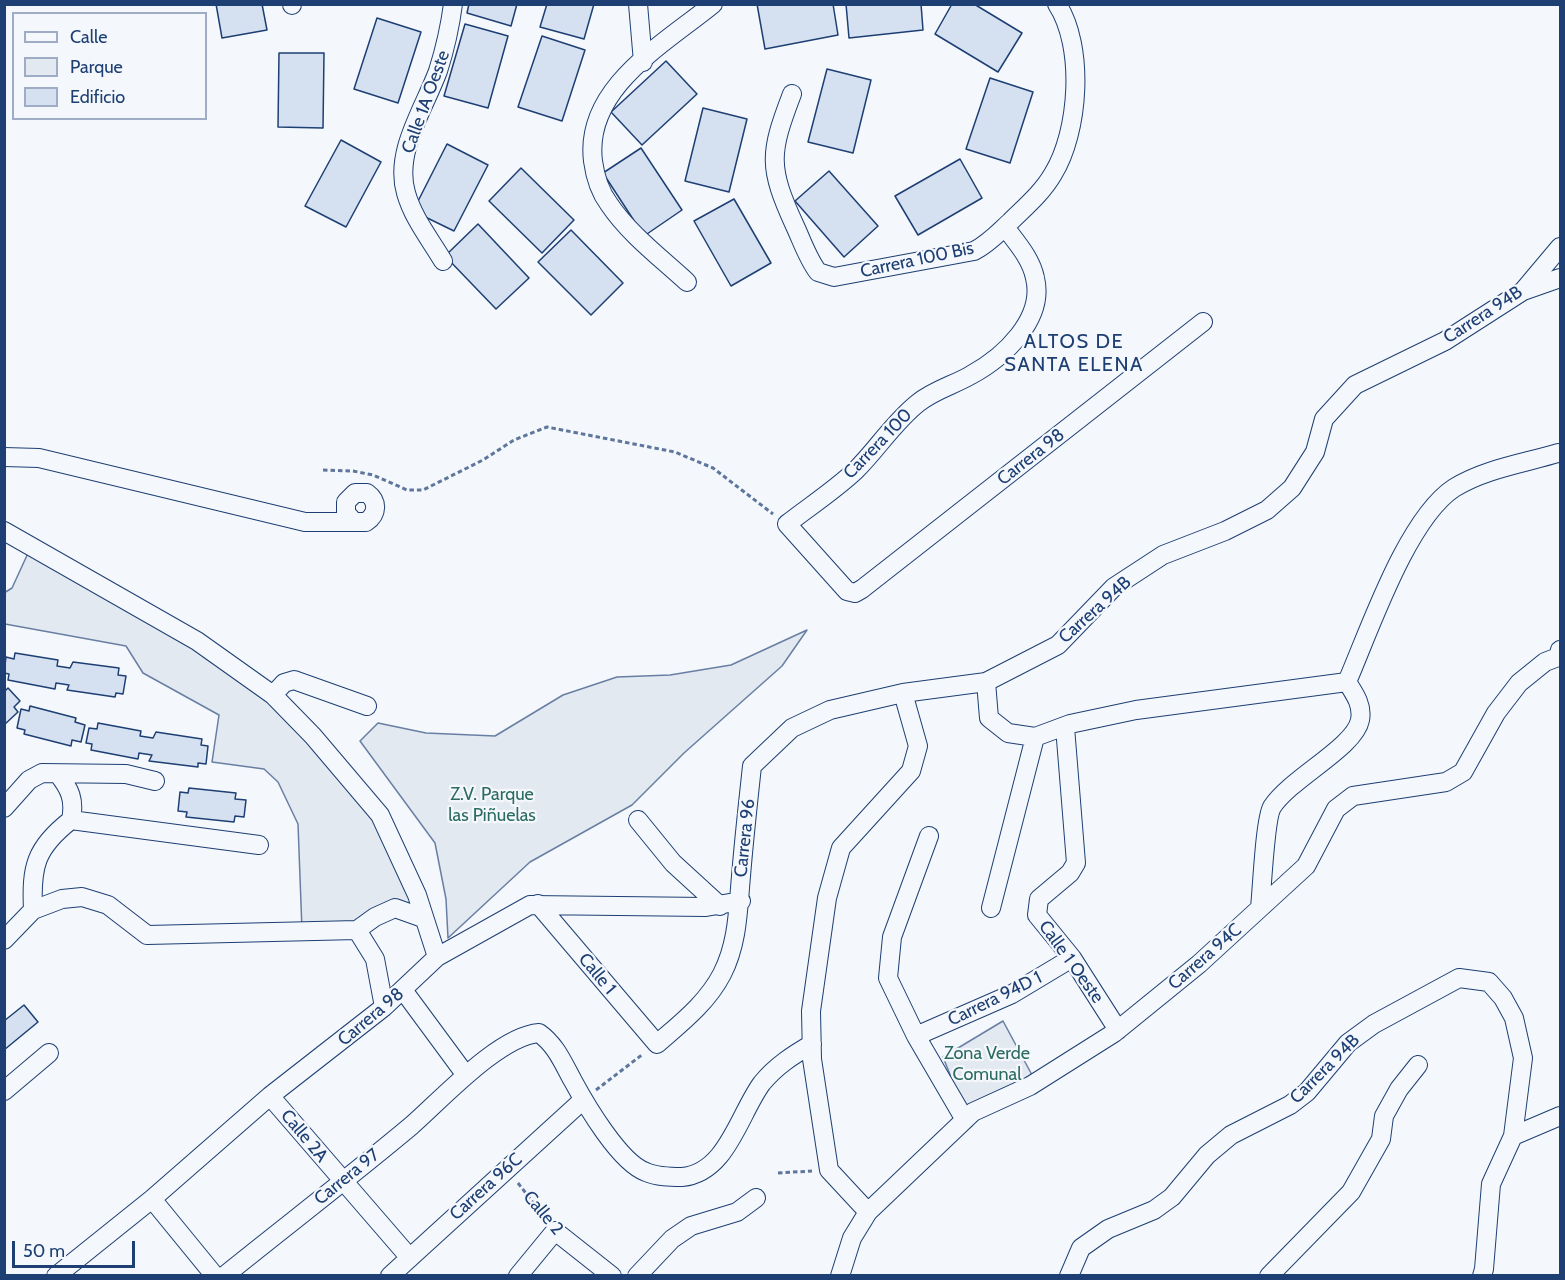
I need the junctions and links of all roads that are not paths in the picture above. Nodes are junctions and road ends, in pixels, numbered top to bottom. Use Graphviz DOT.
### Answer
graph roads {
  1 [pos="453,4"];
  2 [pos="638,4"];
  3 [pos="713,4"];
  4 [pos="1057,4"];
  5 [pos="643,62"];
  6 [pos="792,94"];
  7 [pos="1005,227"];
  8 [pos="1560,247"];
  9 [pos="443,261"];
  10 [pos="1560,278"];
  11 [pos="687,282"];
  12 [pos="1523,291"];
  13 [pos="1203,322"];
  14 [pos="1558,453"];
  15 [pos="4,457"];
  16 [pos="354,522"];
  17 [pos="4,531"];
  18 [pos="859,591"];
  19 [pos="1560,656"];
  20 [pos="986,682"];
  21 [pos="1347,682"];
  22 [pos="903,693"];
  23 [pos="273,695"];
  24 [pos="367,706"];
  25 [pos="1065,727"];
  26 [pos="1035,737"];
  27 [pos="58,774"];
  28 [pos="155,781"];
  29 [pos="4,808"];
  30 [pos="71,820"];
  31 [pos="638,820"];
  32 [pos="928,836"];
  33 [pos="258,845"];
  34 [pos="412,885"];
  35 [pos="741,901"];
  36 [pos="538,904"];
  37 [pos="720,906"];
  38 [pos="395,908"];
  39 [pos="991,908"];
  40 [pos="1260,908"];
  41 [pos="33,910"];
  42 [pos="423,918"];
  43 [pos="357,930"];
  44 [pos="4,940"];
  45 [pos="437,957"];
  46 [pos="1072,958"];
  47 [pos="403,990"];
  48 [pos="384,1007"];
  49 [pos="1118,1030"];
  50 [pos="916,1036"];
  51 [pos="657,1044"];
  52 [pos="812,1044"];
  53 [pos="49,1053"];
  54 [pos="1418,1065"];
  55 [pos="465,1074"];
  56 [pos="4,1091"];
  57 [pos="270,1096"];
  58 [pos="584,1100"];
  59 [pos="1560,1116"];
  60 [pos="965,1120"];
  61 [pos="1513,1136"];
  62 [pos="342,1181"];
  63 [pos="756,1198"];
  64 [pos="152,1199"];
  65 [pos="868,1212"];
  66 [pos="410,1258"];
  67 [pos="1483,1272"];
  68 [pos="56,1275"];
  69 [pos="215,1275"];
  70 [pos="224,1275"];
  71 [pos="390,1275"];
  72 [pos="518,1275"];
  73 [pos="612,1275"];
  74 [pos="637,1275"];
  75 [pos="840,1275"];
  76 [pos="1070,1275"];
  77 [pos="1269,1275"];
  1 -- 9 [label="street, Calle 1A Oeste"];
  2 -- 5 [label="street"];
  3 -- 5 [label="street"];
  4 -- 7 [label="street, Carrera 100 Bis"];
  5 -- 11 [label="street"];
  6 -- 7 [label="street, Carrera 100 Bis"];
  7 -- 18 [label="street, Carrera 100"];
  8 -- 12 [label="street, Carrera 94B"];
  10 -- 12 [label="street"];
  12 -- 20 [label="street, Carrera 94B"];
  13 -- 18 [label="street, Carrera 98"];
  14 -- 21 [label="street"];
  15 -- 16 [label="street"];
  17 -- 23 [label="street"];
  19 -- 40 [label="street, Carrera 94C"];
  20 -- 22 [label="street, Carrera 96"];
  20 -- 26 [label="street"];
  21 -- 25 [label="street"];
  21 -- 40 [label="street"];
  22 -- 35 [label="street, Carrera 96"];
  22 -- 52 [label="street"];
  23 -- 24 [label="street"];
  23 -- 34 [label="street"];
  25 -- 26 [label="street"];
  25 -- 46 [label="street, Calle 1 Oeste"];
  26 -- 39 [label="street"];
  27 -- 28 [label="street"];
  27 -- 29 [label="street"];
  27 -- 30 [label="street"];
  30 -- 33 [label="street"];
  30 -- 41 [label="street"];
  31 -- 37 [label="street"];
  32 -- 50 [label="street"];
  34 -- 38 [label="street"];
  34 -- 42 [label="street"];
  35 -- 37 [label="street, Carrera 98"];
  35 -- 51 [label="street, Carrera 96"];
  36 -- 37 [label="street, Carrera 98"];
  36 -- 45 [label="street, Carrera 98"];
  36 -- 51 [label="street, Calle 1"];
  38 -- 42 [label="street"];
  38 -- 43 [label="street"];
  40 -- 49 [label="street, Carrera 94C"];
  41 -- 43 [label="street"];
  41 -- 44 [label="street"];
  42 -- 45 [label="street"];
  43 -- 48 [label="street"];
  45 -- 47 [label="street, Carrera 98"];
  46 -- 49 [label="street, Calle 1 Oeste"];
  46 -- 50 [label="street, Carrera 94D 1"];
  47 -- 48 [label="street, Carrera 98"];
  47 -- 55 [label="street"];
  48 -- 57 [label="street, Carrera 98"];
  49 -- 60 [label="street, Carrera 94C"];
  50 -- 60 [label="street"];
  52 -- 58 [label="street, Carrera 97"];
  52 -- 65 [label="street"];
  53 -- 56 [label="street"];
  54 -- 77 [label="street"];
  55 -- 58 [label="street, Carrera 97"];
  55 -- 62 [label="street, Carrera 97"];
  57 -- 62 [label="street, Calle 2A"];
  57 -- 64 [label="street, Carrera 98"];
  58 -- 66 [label="street, Carrera 96C"];
  59 -- 61 [label="street"];
  60 -- 65 [label="street, Carrera 94C"];
  61 -- 67 [label="street"];
  61 -- 76 [label="street, Carrera 94B"];
  62 -- 66 [label="street, Calle 2A"];
  62 -- 70 [label="street, Carrera 97"];
  63 -- 74 [label="street"];
  64 -- 68 [label="street, Carrera 98"];
  64 -- 69 [label="street"];
  65 -- 75 [label="street, Carrera 94C"];
  66 -- 71 [label="street, Carrera 96C"];
  72 -- 73 [label="street, Calle 2"];
}
